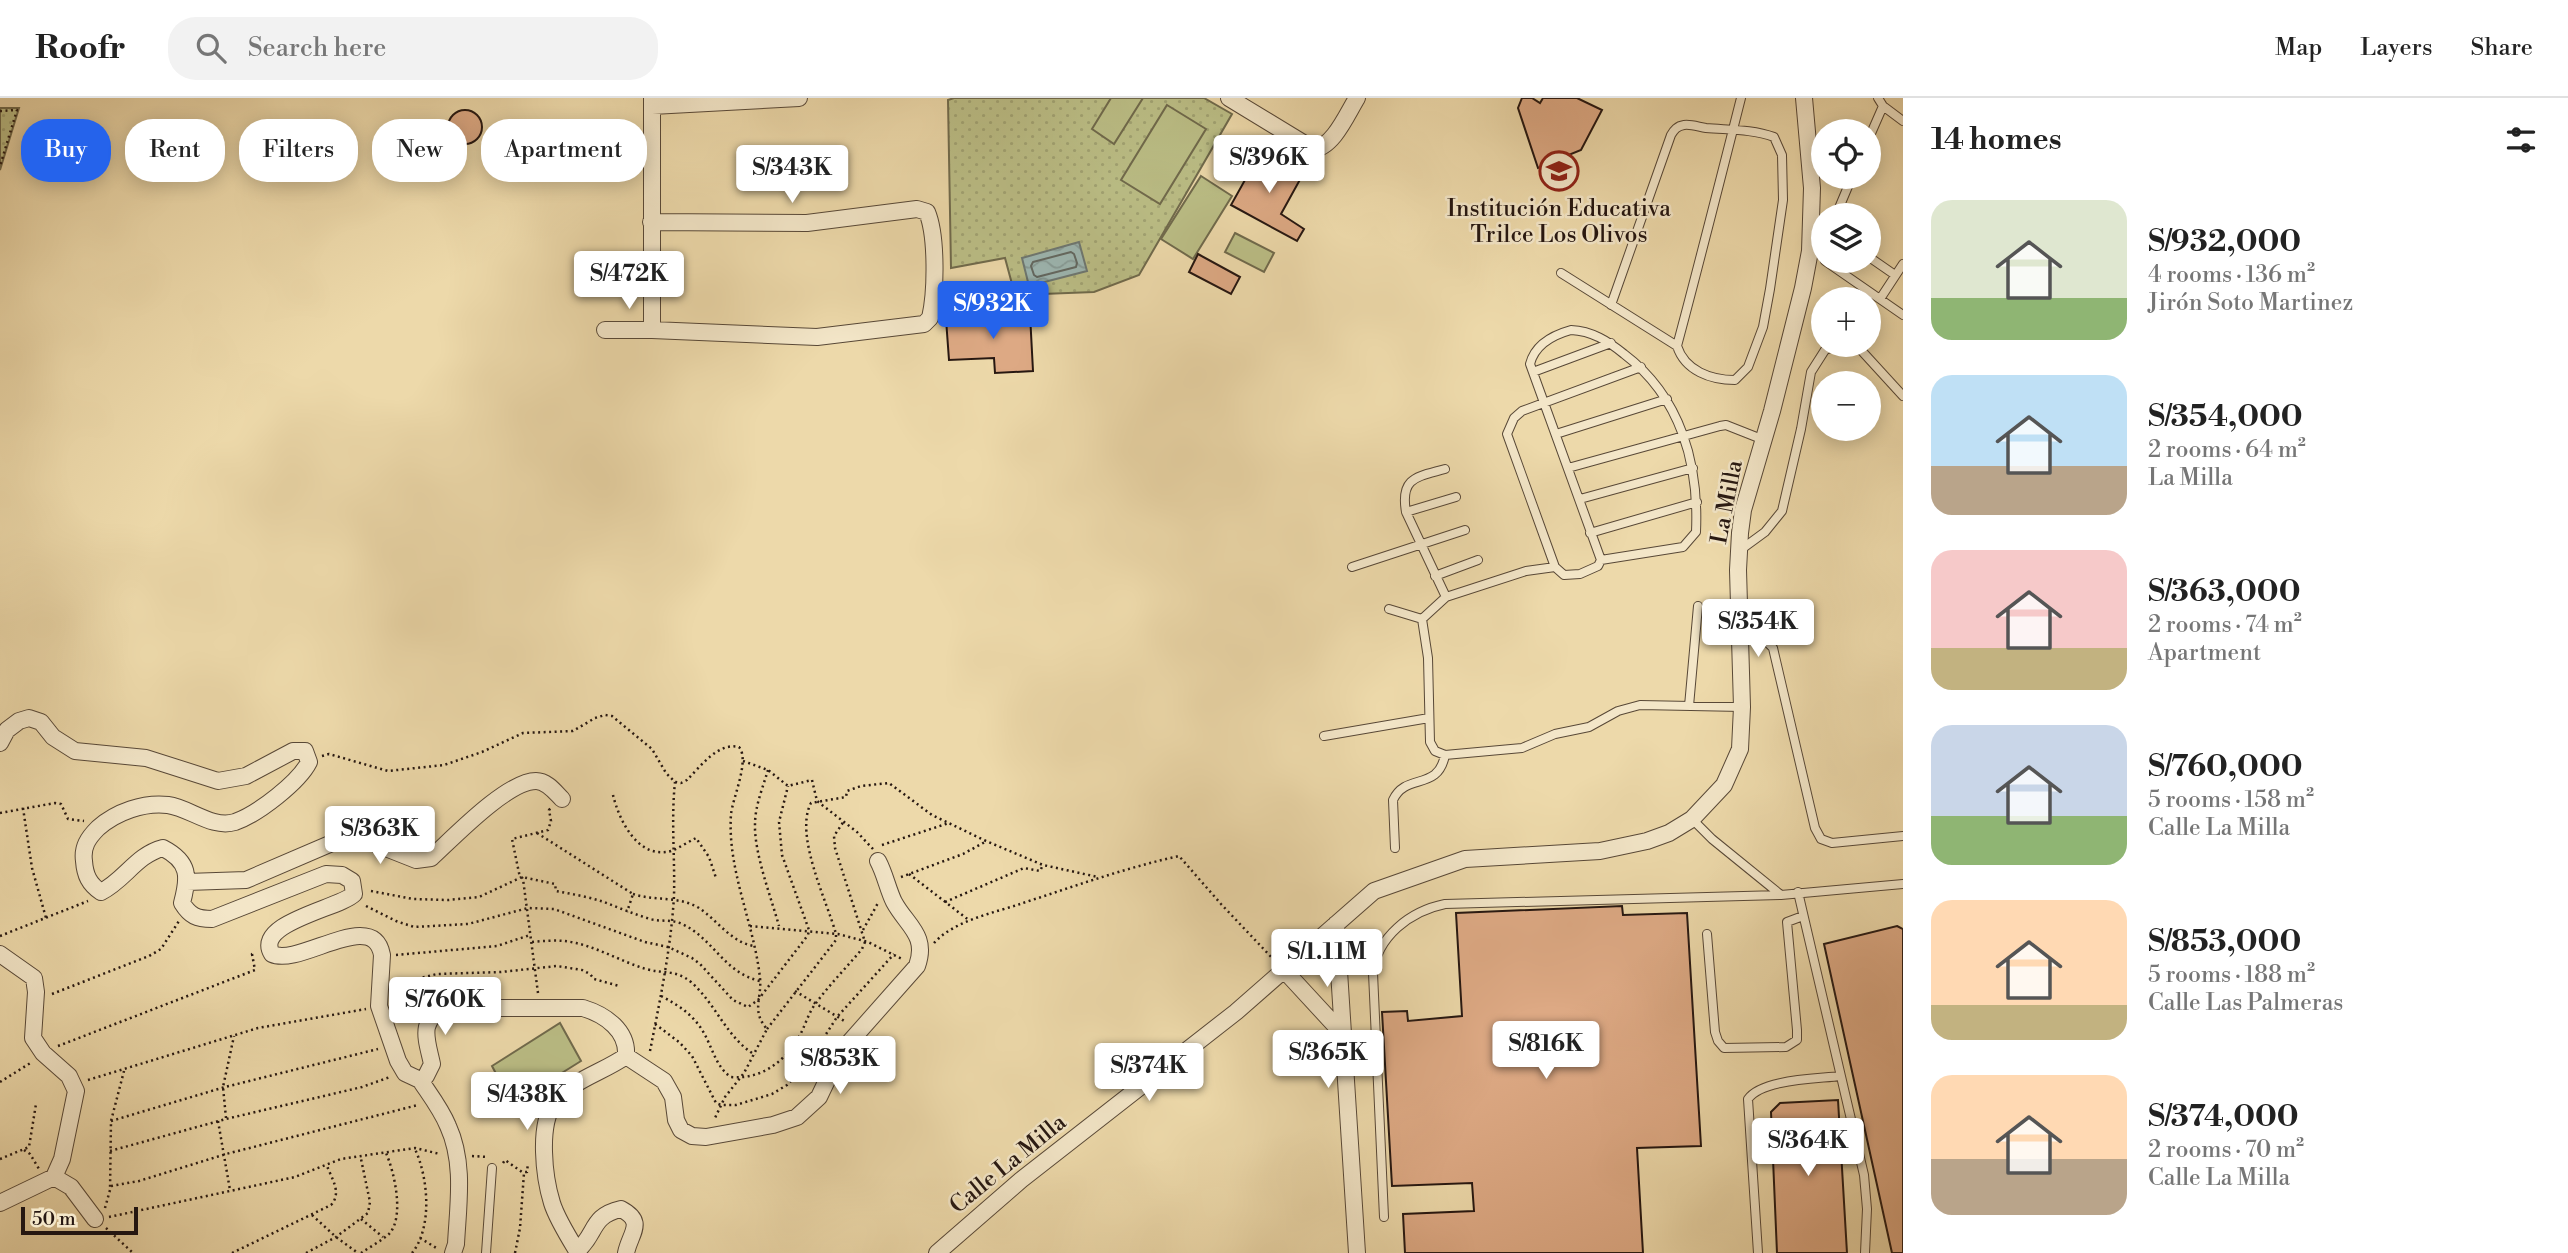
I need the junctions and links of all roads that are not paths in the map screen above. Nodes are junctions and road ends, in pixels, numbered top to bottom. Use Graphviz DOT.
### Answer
graph roads {
  1 [pos="799,98"];
  2 [pos="1229,98"];
  3 [pos="1357,98"];
  4 [pos="1741,98"];
  5 [pos="1804,98"];
  6 [pos="652,102"];
  7 [pos="1880,102"];
  8 [pos="1875,119"];
  9 [pos="1903,121"];
  10 [pos="1733,130"];
  11 [pos="1814,203"];
  12 [pos="651,222"];
  13 [pos="1903,264"];
  14 [pos="1881,265"];
  15 [pos="1560,273"];
  16 [pos="1811,273"];
  17 [pos="1843,273"];
  18 [pos="1895,275"];
  19 [pos="1863,287"];
  20 [pos="1881,297"];
  21 [pos="1881,300"];
  22 [pos="1611,305"];
  23 [pos="1903,315"];
  24 [pos="605,330"];
  25 [pos="652,330"];
  26 [pos="1611,343"];
  27 [pos="1677,346"];
  28 [pos="1821,357"];
  29 [pos="1867,357"];
  30 [pos="1641,366"];
  31 [pos="1533,373"];
  32 [pos="1903,396"];
  33 [pos="1667,399"];
  34 [pos="1544,404"];
  35 [pos="1556,434"];
  36 [pos="1685,435"];
  37 [pos="1764,440"];
  38 [pos="1568,468"];
  39 [pos="1693,468"];
  40 [pos="1445,470"];
  41 [pos="1456,497"];
  42 [pos="1580,499"];
  43 [pos="1697,502"];
  44 [pos="1406,512"];
  45 [pos="1465,530"];
  46 [pos="1591,533"];
  47 [pos="1421,545"];
  48 [pos="1739,551"];
  49 [pos="1601,559"];
  50 [pos="1478,560"];
  51 [pos="1352,567"];
  52 [pos="1555,567"];
  53 [pos="1435,576"];
  54 [pos="1446,597"];
  55 [pos="1698,606"];
  56 [pos="1389,609"];
  57 [pos="1422,619"];
  58 [pos="1739,635"];
  59 [pos="1689,706"];
  60 [pos="1742,708"];
  61 [pos="1429,718"];
  62 [pos="40,722"];
  63 [pos="0,723"];
  64 [pos="1324,736"];
  65 [pos="0,743"];
  66 [pos="1446,755"];
  67 [pos="562,799"];
  68 [pos="1692,818"];
  69 [pos="1903,836"];
  70 [pos="1395,848"];
  71 [pos="875,854"];
  72 [pos="187,882"];
  73 [pos="1903,884"];
  74 [pos="1798,892"];
  75 [pos="1781,895"];
  76 [pos="1803,916"];
  77 [pos="1336,925"];
  78 [pos="1707,934"];
  79 [pos="0,954"];
  80 [pos="1284,970"];
  81 [pos="1343,1034"];
  82 [pos="626,1056"];
  83 [pos="1840,1076"];
  84 [pos="419,1080"];
  85 [pos="492,1168"];
  86 [pos="50,1179"];
  87 [pos="0,1203"];
  88 [pos="1384,1217"];
  89 [pos="95,1219"];
  90 [pos="449,1252"];
  91 [pos="576,1252"];
  92 [pos="486,1253"];
  93 [pos="626,1253"];
  94 [pos="937,1253"];
  95 [pos="1357,1253"];
  96 [pos="1758,1253"];
  97 [pos="1865,1253"];
  1 -- 6 [label="street"];
  2 -- 3 [label="street"];
  4 -- 10 [label="lane"];
  5 -- 11 [label="street, La Milla"];
  6 -- 12 [label="street"];
  7 -- 8 [label="lane"];
  7 -- 9 [label="lane"];
  10 -- 22 [label="lane"];
  10 -- 27 [label="lane"];
  10 -- 27 [label="lane"];
  12 -- 25 [label="street"];
  12 -- 25 [label="street"];
  13 -- 18 [label="lane"];
  14 -- 18 [label="lane"];
  15 -- 22 [label="lane"];
  16 -- 37 [label="street, La Milla"];
  17 -- 19 [label="lane"];
  18 -- 20 [label="lane"];
  21 -- 23 [label="lane"];
  22 -- 27 [label="lane"];
  24 -- 25 [label="street"];
  26 -- 30 [label="lane"];
  26 -- 31 [label="lane"];
  26 -- 31 [label="lane"];
  28 -- 48 [label="lane"];
  29 -- 32 [label="lane"];
  30 -- 33 [label="lane"];
  30 -- 34 [label="lane"];
  31 -- 34 [label="lane"];
  33 -- 35 [label="lane"];
  33 -- 36 [label="lane"];
  34 -- 35 [label="lane"];
  34 -- 52 [label="lane"];
  35 -- 38 [label="lane"];
  36 -- 37 [label="lane"];
  36 -- 38 [label="lane"];
  36 -- 39 [label="lane"];
  37 -- 48 [label="street, La Milla"];
  38 -- 42 [label="lane"];
  39 -- 42 [label="lane"];
  39 -- 43 [label="lane"];
  40 -- 44 [label="lane"];
  41 -- 44 [label="lane"];
  42 -- 46 [label="lane"];
  43 -- 46 [label="lane"];
  43 -- 49 [label="lane"];
  44 -- 47 [label="lane"];
  45 -- 47 [label="lane"];
  46 -- 49 [label="lane"];
  47 -- 51 [label="lane"];
  47 -- 53 [label="lane"];
  48 -- 58 [label="street, La Milla"];
  49 -- 52 [label="lane"];
  50 -- 53 [label="lane"];
  52 -- 54 [label="lane"];
  53 -- 54 [label="lane"];
  54 -- 57 [label="lane"];
  55 -- 59 [label="lane"];
  56 -- 57 [label="lane"];
  57 -- 61 [label="lane"];
  58 -- 60 [label="street, La Milla"];
  58 -- 69 [label="lane"];
  59 -- 60 [label="lane"];
  59 -- 66 [label="lane"];
  60 -- 68 [label="street, La Milla"];
  61 -- 64 [label="lane"];
  61 -- 66 [label="lane"];
  62 -- 63 [label="street"];
  62 -- 65 [label="street"];
  62 -- 72 [label="street"];
  66 -- 70 [label="lane"];
  67 -- 72 [label="street"];
  68 -- 75 [label="lane"];
  68 -- 77 [label="street, La Milla"];
  71 -- 82 [label="street"];
  72 -- 84 [label="street"];
  73 -- 74 [label="lane"];
  74 -- 75 [label="lane"];
  74 -- 76 [label="lane"];
  75 -- 88 [label="lane"];
  76 -- 78 [label="lane"];
  76 -- 83 [label="lane"];
  77 -- 80 [label="street, Calle La Milla"];
  77 -- 81 [label="street"];
  79 -- 86 [label="street"];
  80 -- 81 [label="street"];
  80 -- 94 [label="street, Calle La Milla"];
  81 -- 95 [label="street"];
  82 -- 84 [label="street"];
  82 -- 91 [label="street"];
  83 -- 96 [label="lane"];
  83 -- 97 [label="lane"];
  84 -- 90 [label="street"];
  85 -- 92 [label="lane"];
  86 -- 87 [label="street"];
  86 -- 89 [label="street"];
  91 -- 93 [label="street"];
}
